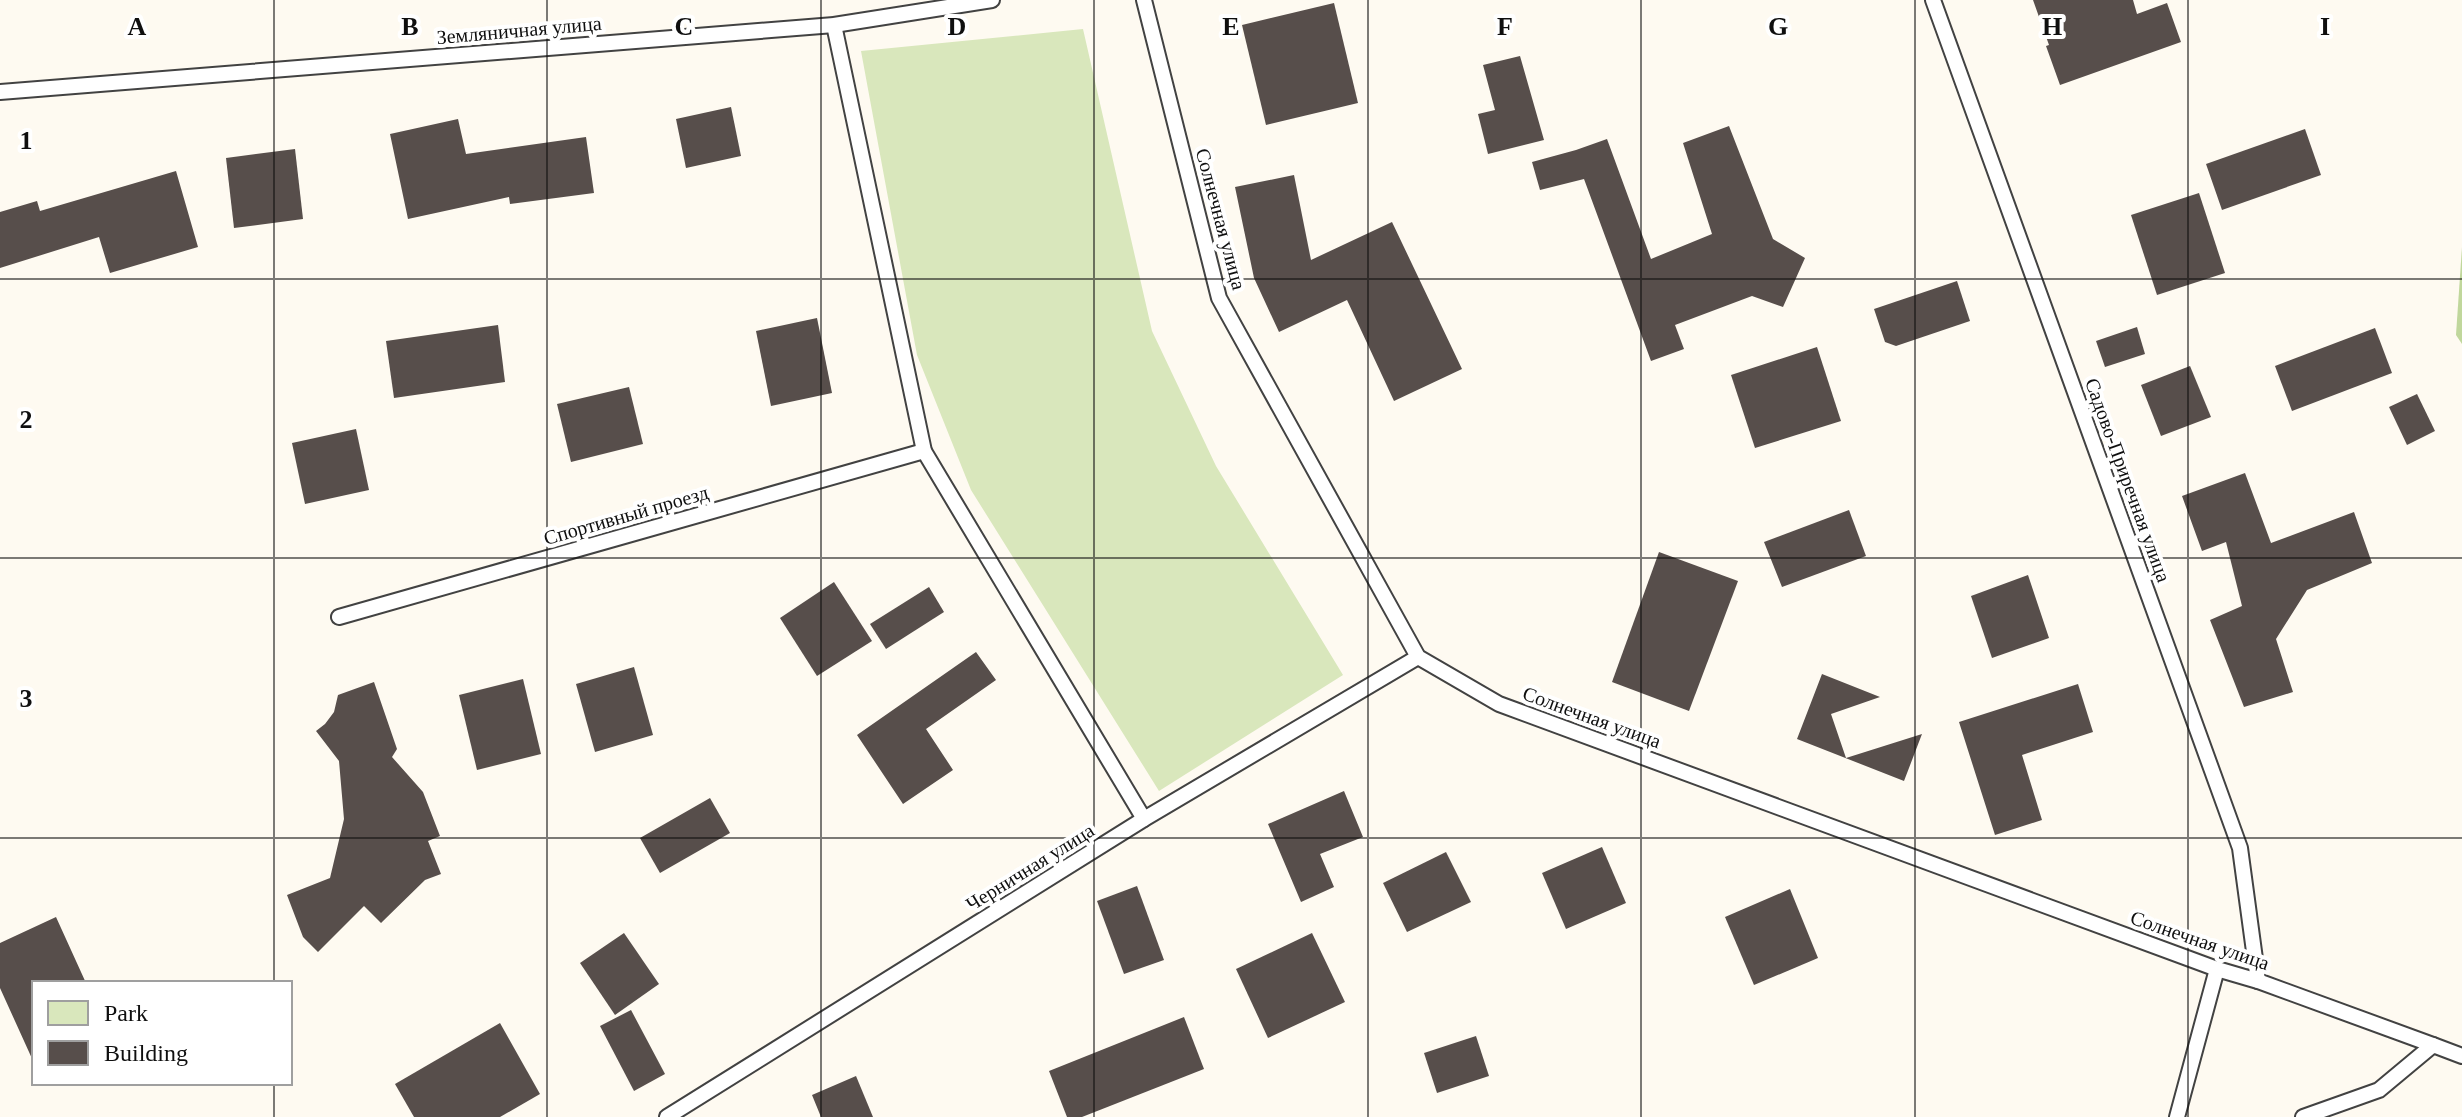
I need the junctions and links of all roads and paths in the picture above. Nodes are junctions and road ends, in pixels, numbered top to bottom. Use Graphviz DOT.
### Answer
graph roads {
  1 [pos="992,0"];
  2 [pos="1144,0"];
  3 [pos="1933,0"];
  4 [pos="834,25"];
  5 [pos="0,92"];
  6 [pos="924,451"];
  7 [pos="339,617"];
  8 [pos="1418,657"];
  9 [pos="1144,819"];
  10 [pos="2217,969"];
  11 [pos="2258,981"];
  12 [pos="2433,1045"];
  13 [pos="2462,1056"];
  14 [pos="2309,1114"];
  15 [pos="667,1117"];
  16 [pos="2177,1117"];
  1 -- 4 [label="lane, Земляничная улица"];
  2 -- 8 [label="lane, Солнечная улица"];
  3 -- 11 [label="lane, Садово-Приречная улица"];
  4 -- 5 [label="lane, Земляничная улица"];
  4 -- 6 [label="lane"];
  6 -- 7 [label="lane, Спортивный проезд"];
  6 -- 9 [label="lane"];
  8 -- 9 [label="lane, Черничная улица"];
  8 -- 10 [label="lane, Солнечная улица"];
  9 -- 15 [label="lane, Черничная улица"];
  10 -- 11 [label="lane, Солнечная улица"];
  10 -- 16 [label="lane"];
  11 -- 12 [label="lane, Солнечная улица"];
  12 -- 13 [label="lane, Солнечная улица"];
  12 -- 14 [label="lane"];
}
